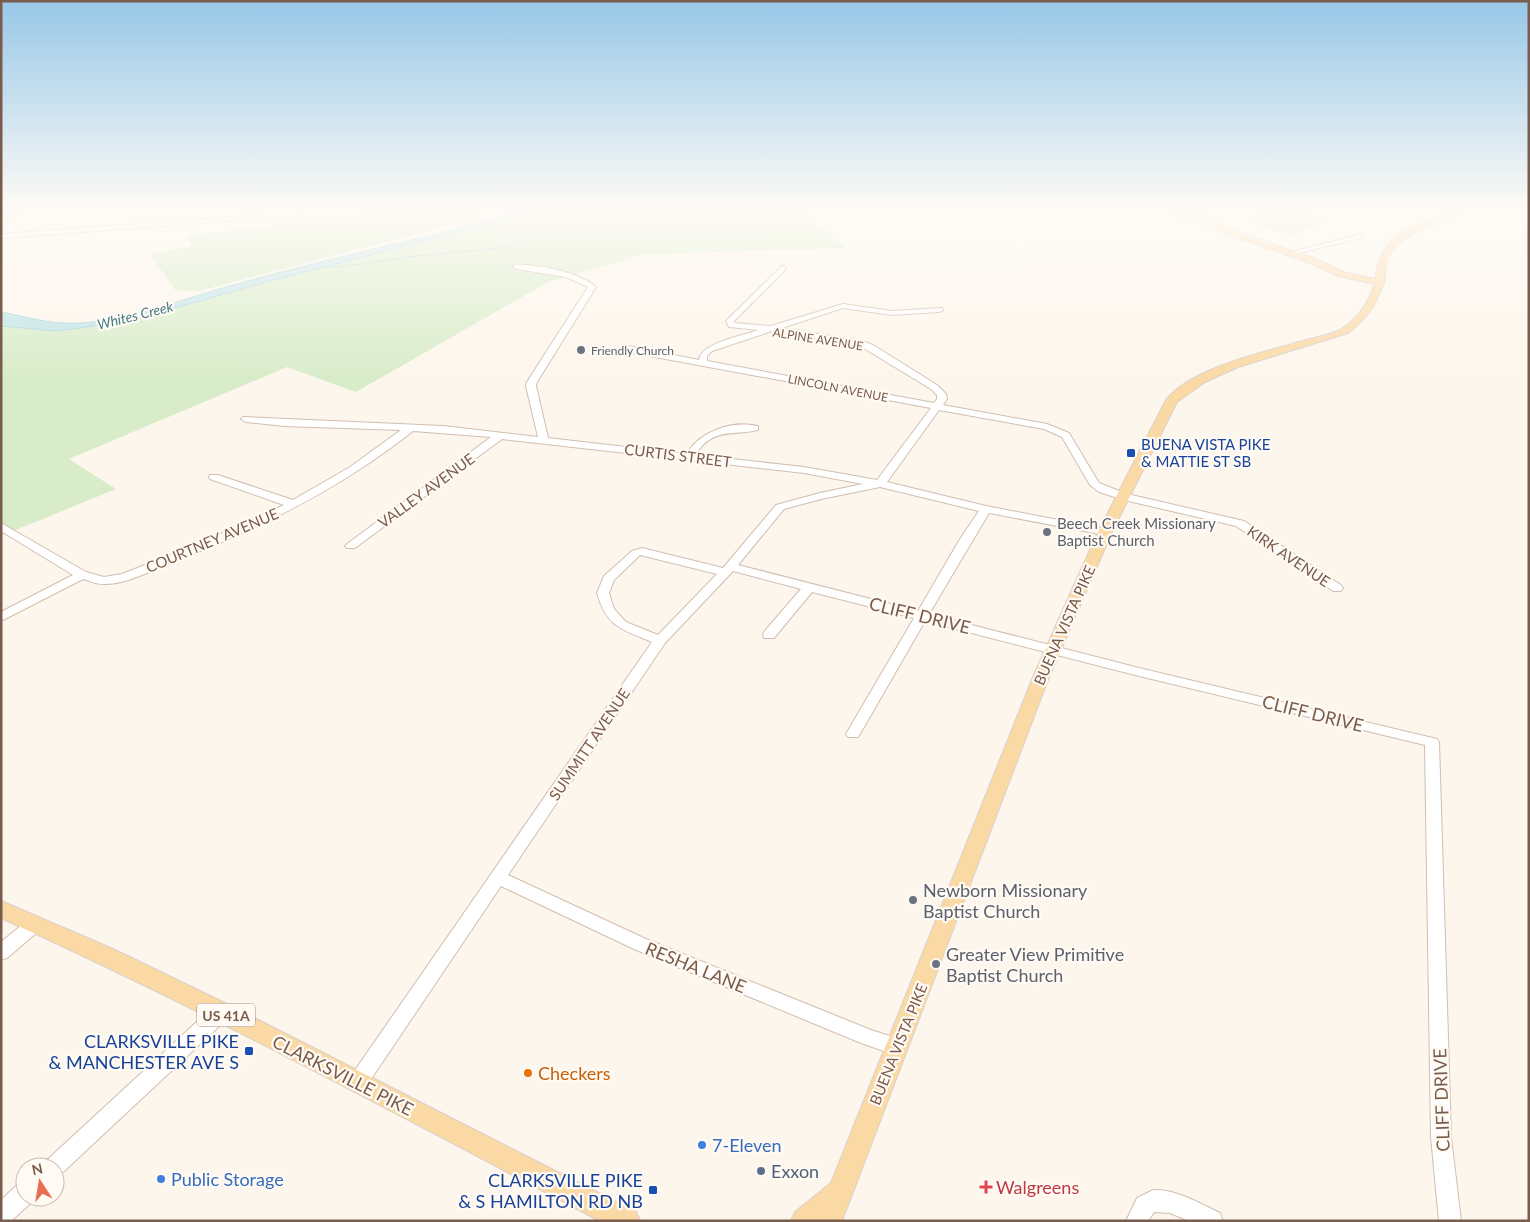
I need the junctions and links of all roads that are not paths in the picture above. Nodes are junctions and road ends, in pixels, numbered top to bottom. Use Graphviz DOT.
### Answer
graph roads {
  1 [pos="1322,266"];
  2 [pos="1382,266"];
  3 [pos="517,267"];
  4 [pos="782,268"];
  5 [pos="1379,283"];
  6 [pos="939,310"];
  7 [pos="772,329"];
  8 [pos="628,349"];
  9 [pos="703,362"];
  10 [pos="934,407"];
  11 [pos="246,419"];
  12 [pos="1047,427"];
  13 [pos="410,428"];
  14 [pos="755,428"];
  15 [pos="501,435"];
  16 [pos="543,439"];
  17 [pos="689,456"];
  18 [pos="214,477"];
  19 [pos="880,484"];
  20 [pos="1124,497"];
  21 [pos="294,504"];
  22 [pos="986,509"];
  23 [pos="1,526"];
  24 [pos="1105,532"];
  25 [pos="351,546"];
  26 [pos="727,569"];
  27 [pos="82,575"];
  28 [pos="809,587"];
  29 [pos="1337,588"];
  30 [pos="923,616"];
  31 [pos="1,617"];
  32 [pos="769,635"];
  33 [pos="660,640"];
  34 [pos="1054,649"];
  35 [pos="853,734"];
  36 [pos="499,878"];
  37 [pos="1,909"];
  38 [pos="35,924"];
  39 [pos="1,953"];
  40 [pos="221,1012"];
  41 [pos="898,1047"];
  42 [pos="358,1082"];
  43 [pos="65,1157"];
  44 [pos="840,1192"];
  45 [pos="15,1202"];
  46 [pos="1,1215"];
  47 [pos="627,1221"];
  48 [pos="804,1221"];
  49 [pos="829,1221"];
  50 [pos="836,1221"];
  51 [pos="1138,1221"];
  52 [pos="1212,1221"];
  53 [pos="1450,1221"];
  1 -- 5 [label="main road"];
  2 -- 5 [label="main road, BUENA VISTA PIKE"];
  3 -- 16 [label="street"];
  4 -- 7 [label="street"];
  5 -- 20 [label="main road, BUENA VISTA PIKE"];
  6 -- 7 [label="street"];
  7 -- 9 [label="street, ALPINE AVENUE"];
  7 -- 10 [label="street, ALPINE AVENUE"];
  8 -- 9 [label="street, LINCOLN AVENUE"];
  9 -- 10 [label="street, LINCOLN AVENUE"];
  10 -- 12 [label="street, LINCOLN AVENUE"];
  10 -- 19 [label="street"];
  11 -- 13 [label="street, CURTIS STREET"];
  12 -- 20 [label="street, KIRK AVENUE"];
  13 -- 15 [label="street, CURTIS STREET"];
  13 -- 21 [label="street, COURTNEY AVENUE"];
  14 -- 17 [label="street"];
  15 -- 16 [label="street, CURTIS STREET"];
  15 -- 25 [label="street, VALLEY AVENUE"];
  16 -- 17 [label="street, CURTIS STREET"];
  17 -- 19 [label="street, CURTIS STREET"];
  18 -- 21 [label="street"];
  19 -- 22 [label="street, CURTIS STREET"];
  19 -- 26 [label="street, SUMMITT AVENUE"];
  20 -- 24 [label="main road, BUENA VISTA PIKE"];
  20 -- 29 [label="street, KIRK AVENUE"];
  21 -- 27 [label="street, COURTNEY AVENUE"];
  22 -- 24 [label="street, CURTIS STREET"];
  22 -- 30 [label="street"];
  23 -- 27 [label="street, COURTNEY AVENUE"];
  24 -- 34 [label="main road, BUENA VISTA PIKE"];
  26 -- 28 [label="street, CLIFF DRIVE"];
  26 -- 33 [label="street, SUMMITT AVENUE"];
  26 -- 33 [label="street, CLIFF DRIVE"];
  27 -- 31 [label="street"];
  28 -- 30 [label="street, CLIFF DRIVE"];
  28 -- 32 [label="street"];
  30 -- 34 [label="street, CLIFF DRIVE"];
  30 -- 35 [label="street"];
  33 -- 36 [label="street, SUMMITT AVENUE"];
  34 -- 41 [label="main road, BUENA VISTA PIKE"];
  34 -- 53 [label="street, CLIFF DRIVE"];
  36 -- 41 [label="street, RESHA LANE"];
  36 -- 42 [label="street, SUMMITT AVENUE"];
  37 -- 38 [label="main road, CLARKSVILLE PIKE / US 41A"];
  38 -- 39 [label="street"];
  38 -- 40 [label="main road, CLARKSVILLE PIKE / US 41A"];
  40 -- 42 [label="main road, CLARKSVILLE PIKE / US 41A"];
  40 -- 43 [label="street"];
  41 -- 44 [label="main road, BUENA VISTA PIKE"];
  42 -- 47 [label="main road, CLARKSVILLE PIKE / US 41A"];
  44 -- 48 [label="main road"];
  44 -- 49 [label="main road, BUENA VISTA PIKE"];
  44 -- 50 [label="main road"];
  45 -- 46 [label="street"];
  51 -- 52 [label="street"];
}
